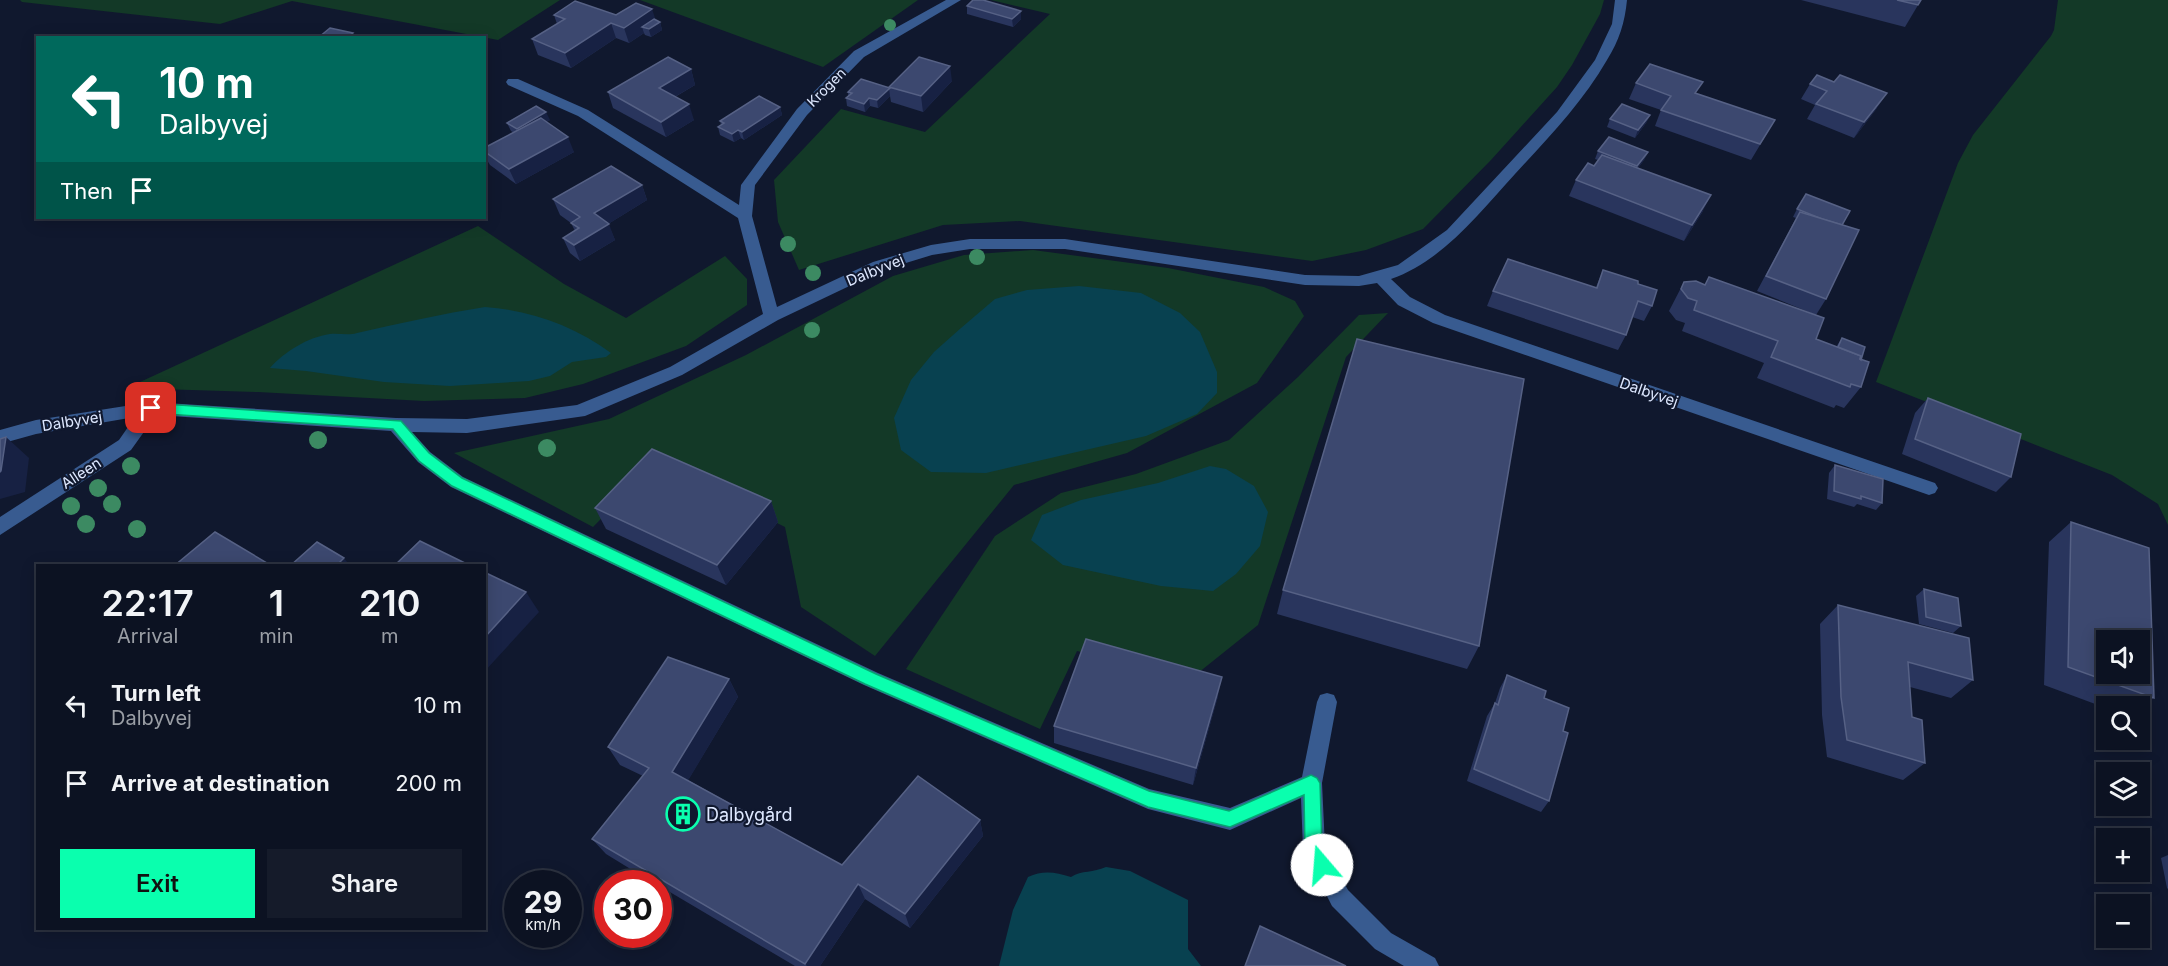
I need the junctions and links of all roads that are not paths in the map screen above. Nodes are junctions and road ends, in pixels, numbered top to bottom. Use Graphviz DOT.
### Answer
graph roads {
  1 [pos="955,0"];
  2 [pos="1621,0"];
  3 [pos="513,82"];
  4 [pos="746,216"];
  5 [pos="1380,277"];
  6 [pos="772,316"];
  7 [pos="151,408"];
  8 [pos="396,425"];
  9 [pos="0,437"];
  10 [pos="1929,488"];
  11 [pos="0,526"];
  12 [pos="1327,702"];
  13 [pos="1311,783"];
  14 [pos="1427,966"];
  1 -- 4 [label="street, Krogen"];
  2 -- 5 [label="street, Dalbyvej"];
  3 -- 4 [label="street"];
  4 -- 6 [label="street, Krogen"];
  5 -- 6 [label="street, Dalbyvej"];
  5 -- 10 [label="street, Dalbyvej"];
  6 -- 8 [label="street, Dalbyvej"];
  7 -- 8 [label="street, Dalbyvej"];
  7 -- 9 [label="street, Dalbyvej"];
  7 -- 11 [label="street, Alleen"];
  8 -- 13 [label="street"];
  12 -- 13 [label="street"];
  13 -- 14 [label="street"];
}
